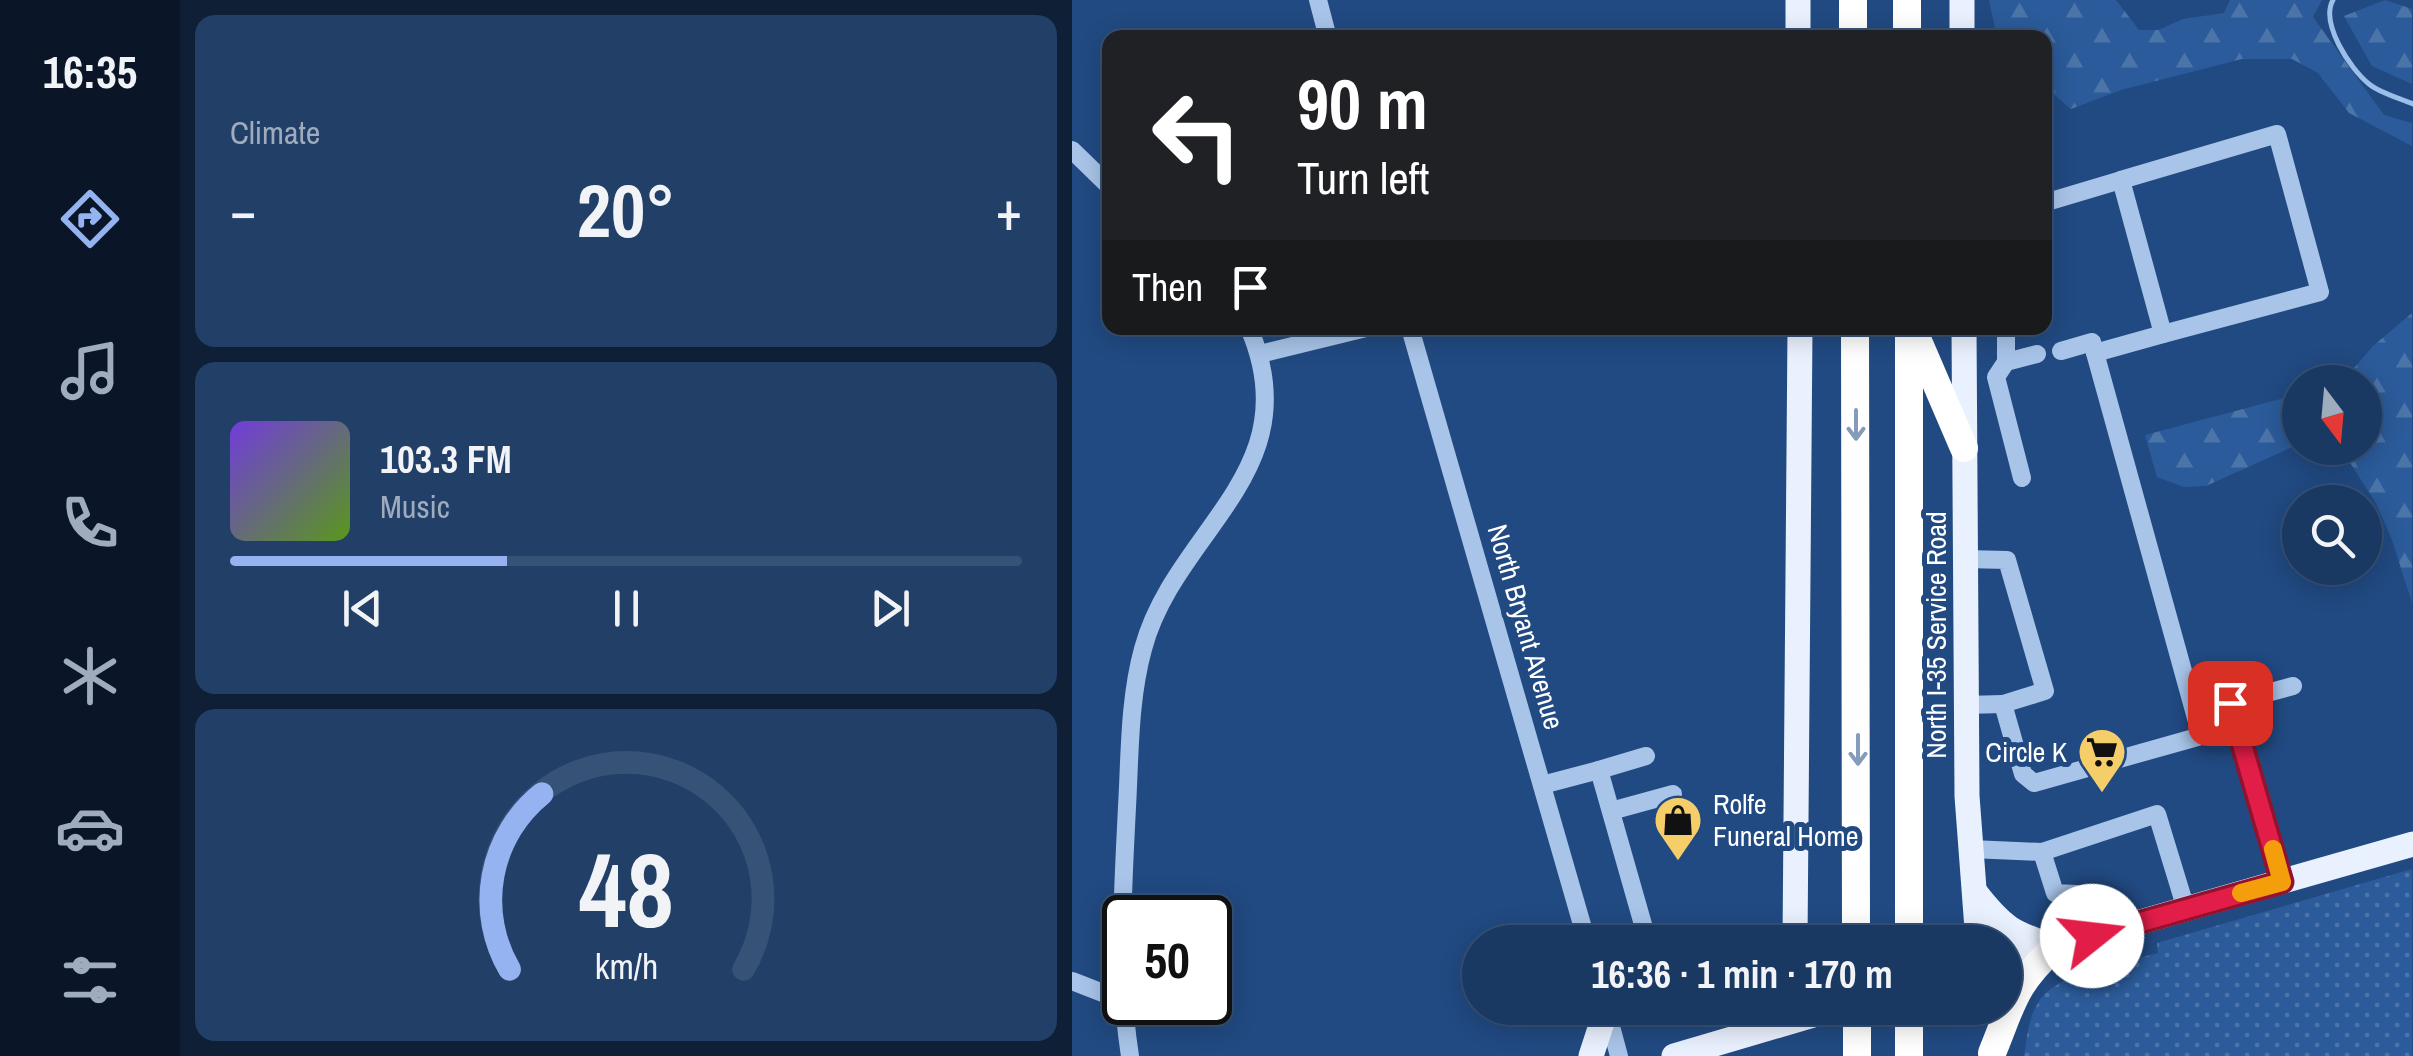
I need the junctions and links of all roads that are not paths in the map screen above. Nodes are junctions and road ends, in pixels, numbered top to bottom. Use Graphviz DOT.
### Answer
graph roads {
  1 [pos="1318,0"];
  2 [pos="1798,0"];
  3 [pos="1853,0"];
  4 [pos="1907,0"];
  5 [pos="1962,0"];
  6 [pos="1326,30"];
  7 [pos="1798,30"];
  8 [pos="1854,30"];
  9 [pos="1907,30"];
  10 [pos="1962,30"];
  11 [pos="1072,150"];
  12 [pos="1102,179"];
  13 [pos="2121,180"];
  14 [pos="2052,202"];
  15 [pos="2163,334"];
  16 [pos="1252,335"];
  17 [pos="1337,335"];
  18 [pos="1412,335"];
  19 [pos="1800,335"];
  20 [pos="1855,335"];
  21 [pos="1911,335"];
  22 [pos="1914,335"];
  23 [pos="1964,335"];
  24 [pos="2006,335"];
  25 [pos="2061,350"];
  26 [pos="2095,353"];
  27 [pos="1260,354"];
  28 [pos="2037,354"];
  29 [pos="2006,362"];
  30 [pos="1964,448"];
  31 [pos="2022,478"];
  32 [pos="1965,559"];
  33 [pos="2293,686"];
  34 [pos="2003,704"];
  35 [pos="1966,705"];
  36 [pos="1646,756"];
  37 [pos="1599,770"];
  38 [pos="1542,785"];
  39 [pos="1672,794"];
  40 [pos="1611,811"];
  41 [pos="2412,844"];
  42 [pos="1971,849"];
  43 [pos="2042,852"];
  44 [pos="2282,882"];
  45 [pos="1974,891"];
  46 [pos="1125,895"];
  47 [pos="2186,909"];
  48 [pos="1582,925"];
  49 [pos="1643,925"];
  50 [pos="1795,925"];
  51 [pos="1856,925"];
  52 [pos="1909,925"];
  53 [pos="1977,925"];
  54 [pos="2092,936"];
  55 [pos="2055,946"];
  56 [pos="2022,956"];
  57 [pos="1072,982"];
  58 [pos="1102,993"];
  59 [pos="1125,1025"];
  60 [pos="1601,1025"];
  61 [pos="1611,1025"];
  62 [pos="1744,1025"];
  63 [pos="1768,1025"];
  64 [pos="1847,1025"];
  65 [pos="1909,1025"];
  66 [pos="1989,1025"];
  67 [pos="1746,1034"];
  68 [pos="1992,1054"];
  69 [pos="1130,1056"];
  70 [pos="1590,1056"];
  71 [pos="1620,1056"];
  72 [pos="1674,1056"];
  73 [pos="1857,1056"];
  74 [pos="1909,1056"];
  1 -- 6 [label="street"];
  2 -- 7 [label="main road"];
  3 -- 8 [label="highway"];
  4 -- 9 [label="highway"];
  5 -- 10 [label="main road"];
  11 -- 12 [label="street"];
  13 -- 14 [label="street"];
  13 -- 15 [label="street"];
  13 -- 15 [label="street"];
  15 -- 26 [label="street"];
  16 -- 27 [label="street"];
  17 -- 27 [label="street"];
  18 -- 38 [label="street, North Bryant Avenue"];
  19 -- 50 [label="main road"];
  20 -- 51 [label="highway, one-way"];
  21 -- 52 [label="highway"];
  22 -- 30 [label="highway"];
  23 -- 30 [label="main road, North I-35 Service Road"];
  24 -- 29 [label="street"];
  25 -- 26 [label="street"];
  26 -- 34 [label="street"];
  27 -- 46 [label="street"];
  28 -- 29 [label="street"];
  29 -- 31 [label="street"];
  30 -- 32 [label="main road, North I-35 Service Road"];
  32 -- 34 [label="street"];
  32 -- 35 [label="main road, North I-35 Service Road"];
  33 -- 44 [label="street"];
  34 -- 35 [label="street"];
  35 -- 42 [label="main road, North I-35 Service Road"];
  36 -- 37 [label="street"];
  37 -- 38 [label="street"];
  37 -- 40 [label="street"];
  38 -- 48 [label="street, North Bryant Avenue"];
  39 -- 40 [label="street"];
  40 -- 49 [label="street"];
  41 -- 44 [label="main road"];
  42 -- 43 [label="street"];
  42 -- 45 [label="main road, North I-35 Service Road"];
  43 -- 47 [label="street"];
  43 -- 54 [label="street"];
  44 -- 47 [label="main road"];
  45 -- 53 [label="main road, North I-35 Service Road"];
  45 -- 55 [label="main road"];
  47 -- 54 [label="main road"];
  54 -- 55 [label="main road"];
  55 -- 56 [label="main road"];
  55 -- 68 [label="highway"];
  57 -- 58 [label="street"];
  59 -- 69 [label="street"];
  60 -- 70 [label="main road"];
  61 -- 71 [label="street"];
  62 -- 67 [label="street"];
  63 -- 67 [label="main road"];
  64 -- 73 [label="highway"];
  65 -- 74 [label="highway"];
  66 -- 68 [label="highway"];
  67 -- 72 [label="main road"];
}
